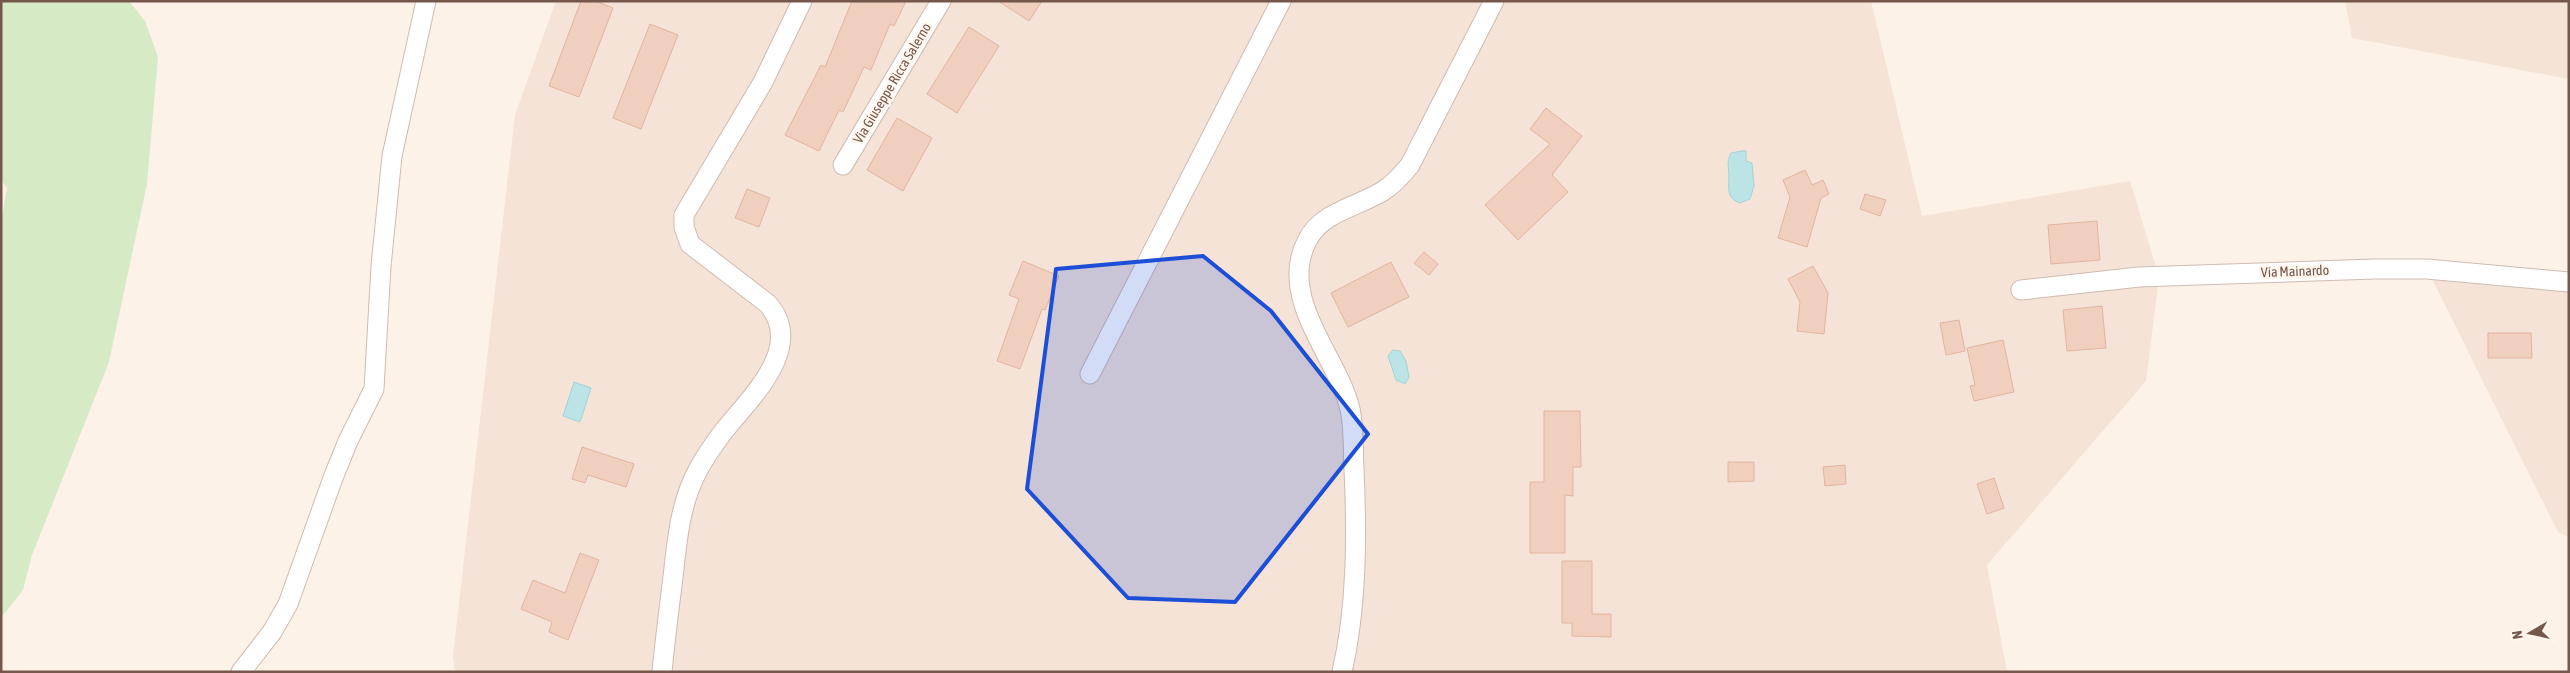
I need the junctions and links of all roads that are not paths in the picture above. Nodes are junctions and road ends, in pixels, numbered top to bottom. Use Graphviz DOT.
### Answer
graph roads {
  1 [pos="426,1"];
  2 [pos="802,1"];
  3 [pos="941,1"];
  4 [pos="1281,1"];
  5 [pos="1494,1"];
  6 [pos="843,165"];
  7 [pos="2569,282"];
  8 [pos="2021,290"];
  9 [pos="1090,374"];
  10 [pos="242,672"];
  11 [pos="662,672"];
  12 [pos="1342,672"];
  1 -- 10 [label="street"];
  2 -- 11 [label="street"];
  3 -- 6 [label="street, Via Giuseppe Ricca Salerno"];
  4 -- 9 [label="street"];
  5 -- 12 [label="street"];
  7 -- 8 [label="street, Via Mainardo"];
}
